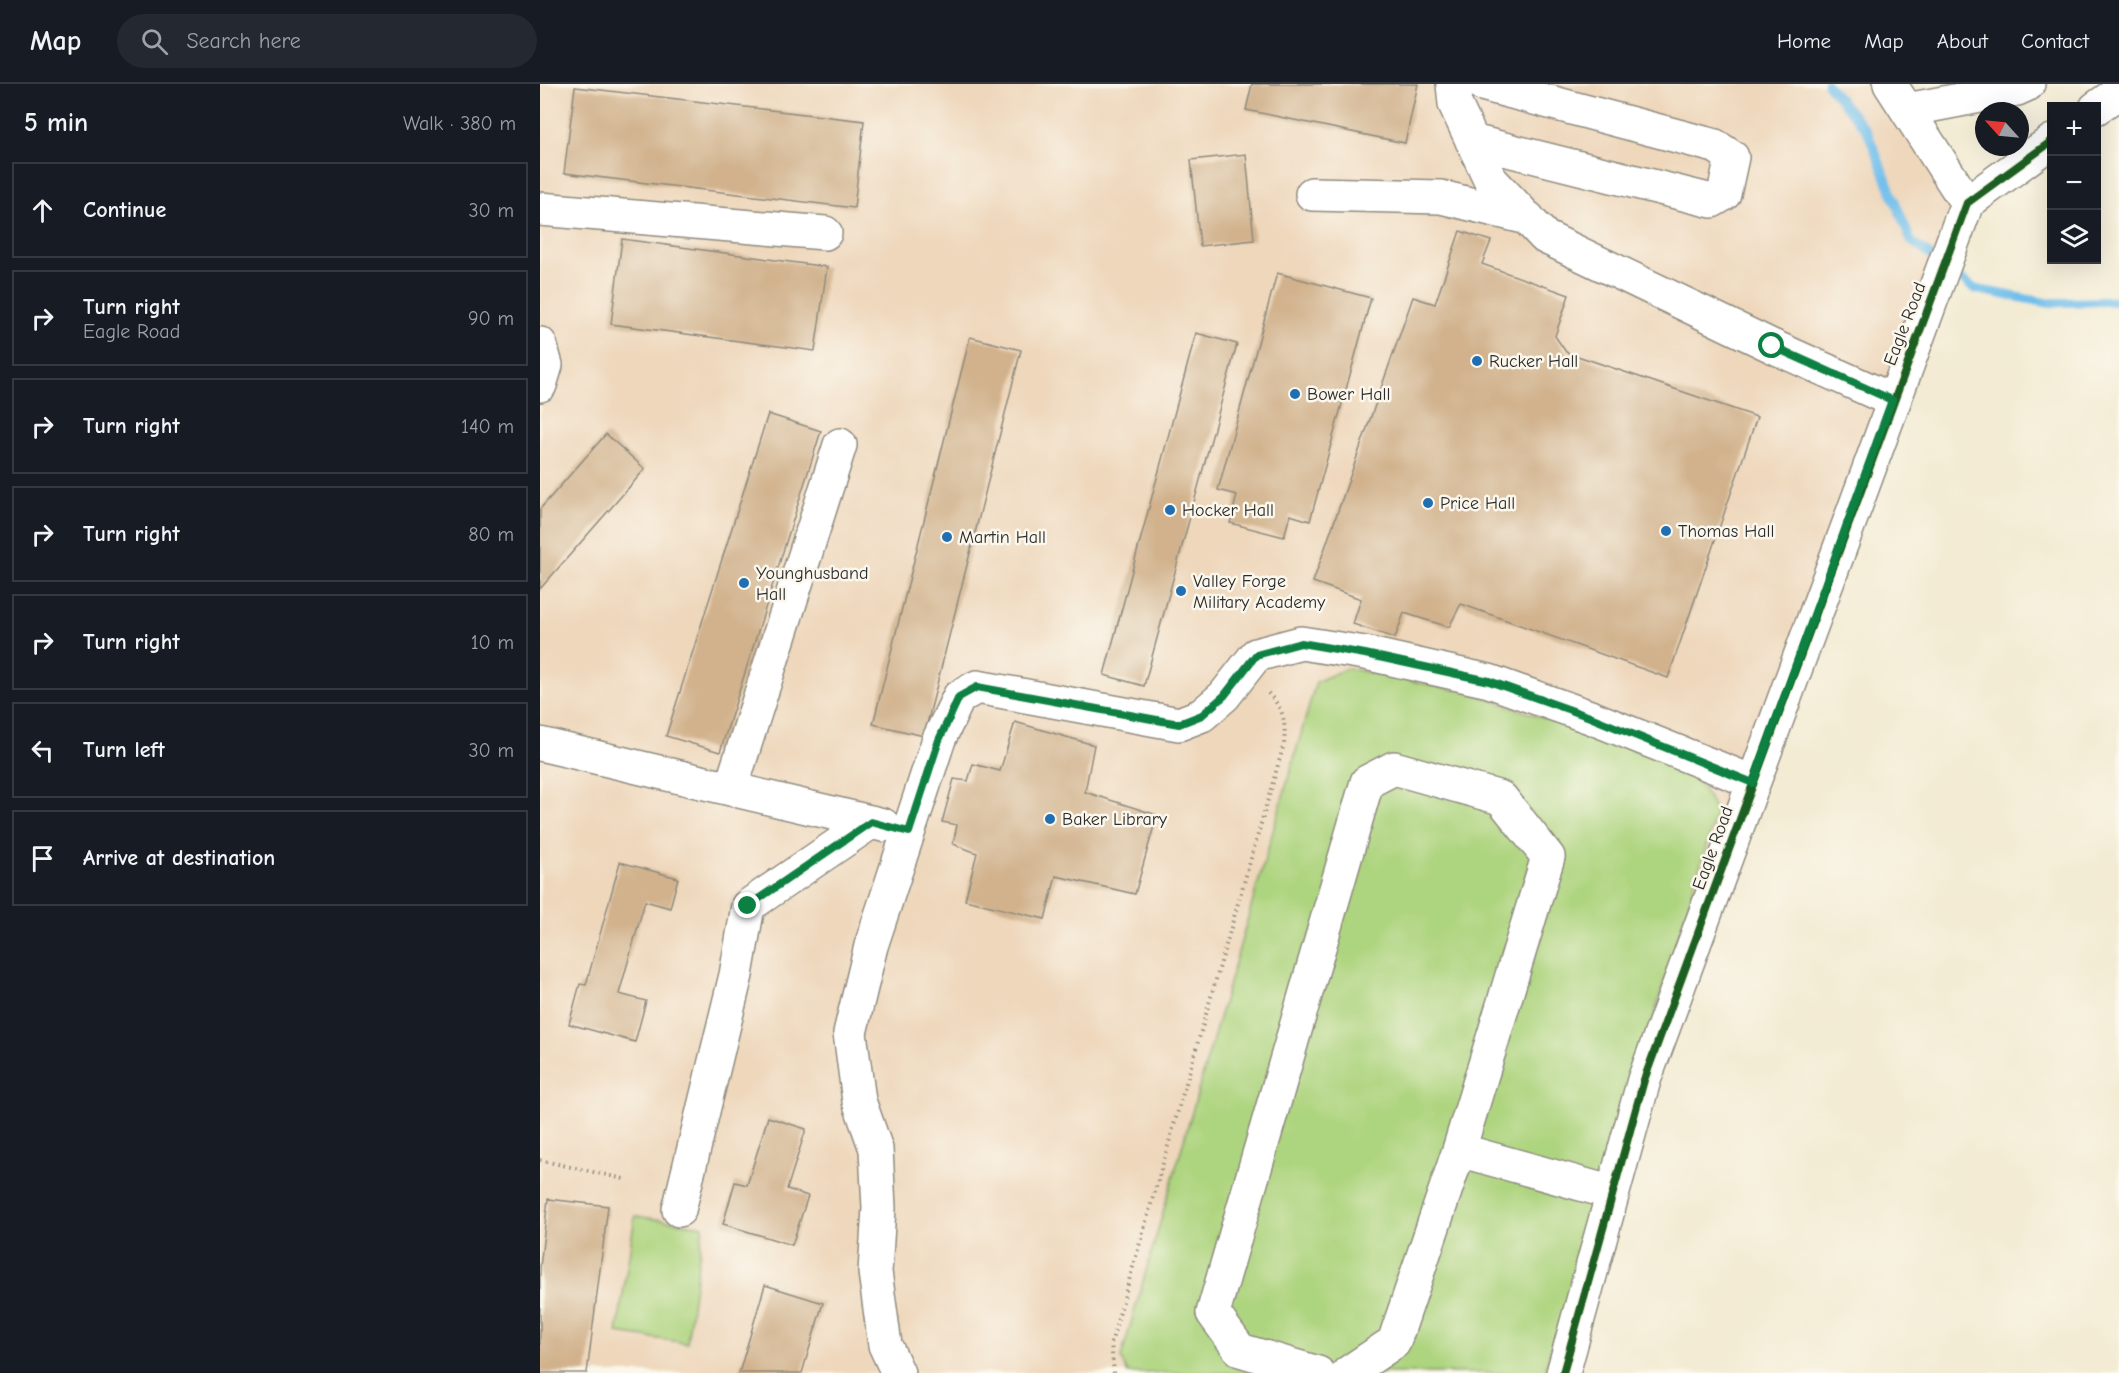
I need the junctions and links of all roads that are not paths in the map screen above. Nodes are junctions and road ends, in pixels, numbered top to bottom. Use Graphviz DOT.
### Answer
graph roads {
  1 [pos="1454,84"];
  2 [pos="1482,84"];
  3 [pos="2028,84"];
  4 [pos="2119,92"];
  5 [pos="1899,97"];
  6 [pos="2101,105"];
  7 [pos="1472,141"];
  8 [pos="2047,145"];
  9 [pos="1312,195"];
  10 [pos="1966,203"];
  11 [pos="540,209"];
  12 [pos="1528,218"];
  13 [pos="825,233"];
  14 [pos="540,344"];
  15 [pos="540,385"];
  16 [pos="1892,400"];
  17 [pos="840,445"];
  18 [pos="540,744"];
  19 [pos="1753,783"];
  20 [pos="731,788"];
  21 [pos="871,822"];
  22 [pos="909,832"];
  23 [pos="1460,1150"];
  24 [pos="1613,1193"];
  25 [pos="680,1210"];
  26 [pos="898,1373"];
  27 [pos="1318,1373"];
  28 [pos="1348,1373"];
  29 [pos="1563,1373"];
  1 -- 7 [label="street"];
  2 -- 7 [label="street"];
  3 -- 5 [label="street"];
  4 -- 6 [label="street"];
  5 -- 10 [label="street"];
  7 -- 12 [label="street"];
  8 -- 10 [label="street"];
  9 -- 12 [label="street"];
  10 -- 16 [label="street, Eagle Road"];
  11 -- 13 [label="street"];
  12 -- 16 [label="street"];
  14 -- 15 [label="street"];
  16 -- 19 [label="street, Eagle Road"];
  17 -- 20 [label="street"];
  18 -- 20 [label="street"];
  19 -- 22 [label="street"];
  19 -- 24 [label="street, Eagle Road"];
  20 -- 21 [label="street"];
  21 -- 22 [label="street"];
  21 -- 25 [label="street"];
  22 -- 26 [label="street"];
  23 -- 24 [label="street"];
  23 -- 27 [label="street"];
  23 -- 28 [label="street"];
  24 -- 29 [label="street, Eagle Road"];
}
